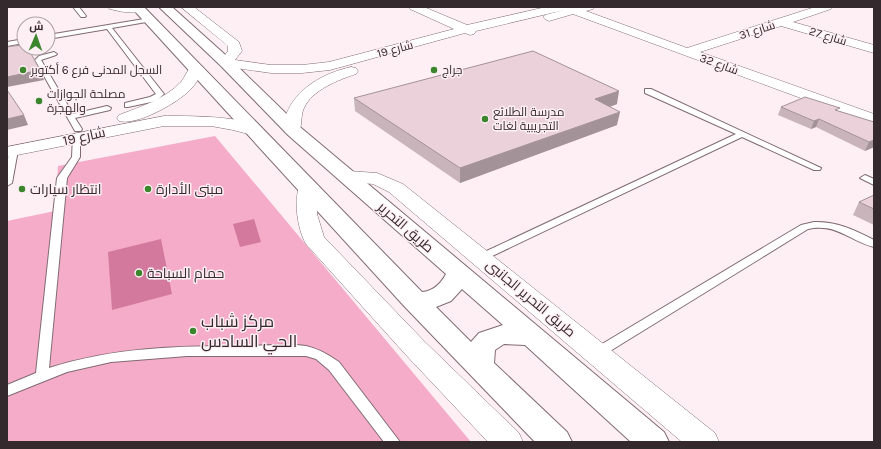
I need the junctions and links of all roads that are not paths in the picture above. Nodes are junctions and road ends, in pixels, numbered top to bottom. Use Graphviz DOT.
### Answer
graph roads {
  1 [pos="76,7"];
  2 [pos="114,7"];
  3 [pos="187,7"];
  4 [pos="414,7"];
  5 [pos="431,7"];
  6 [pos="589,7"];
  7 [pos="827,7"];
  8 [pos="566,8"];
  9 [pos="147,12"];
  10 [pos="83,16"];
  11 [pos="781,22"];
  12 [pos="108,27"];
  13 [pos="56,31"];
  14 [pos="478,31"];
  15 [pos="56,36"];
  16 [pos="874,49"];
  17 [pos="687,52"];
  18 [pos="46,56"];
  19 [pos="226,63"];
  20 [pos="196,69"];
  21 [pos="289,69"];
  22 [pos="331,78"];
  23 [pos="648,91"];
  24 [pos="128,105"];
  25 [pos="158,105"];
  26 [pos="107,108"];
  27 [pos="175,120"];
  28 [pos="874,120"];
  29 [pos="75,128"];
  30 [pos="292,129"];
  31 [pos="256,131"];
  32 [pos="742,134"];
  33 [pos="11,147"];
  34 [pos="817,168"];
  35 [pos="348,177"];
  36 [pos="865,178"];
  37 [pos="874,182"];
  38 [pos="7,183"];
  39 [pos="308,188"];
  40 [pos="874,244"];
  41 [pos="482,257"];
  42 [pos="459,272"];
  43 [pos="414,301"];
  44 [pos="533,336"];
  45 [pos="597,354"];
  46 [pos="480,366"];
  47 [pos="42,376"];
  48 [pos="7,391"];
  49 [pos="393,442"];
  50 [pos="508,442"];
  51 [pos="556,442"];
  52 [pos="653,442"];
  53 [pos="704,442"];
  1 -- 10 [label="lane"];
  2 -- 9 [label="street"];
  3 -- 19 [label="street"];
  4 -- 14 [label="street"];
  5 -- 14 [label="street"];
  6 -- 8 [label="street, شارع 19"];
  7 -- 11 [label="street, شارع 31"];
  8 -- 14 [label="street, شارع 19"];
  8 -- 17 [label="street, شارع 32"];
  9 -- 12 [label="lane"];
  9 -- 13 [label="lane"];
  9 -- 19 [label="street, طريق التحرير"];
  9 -- 20 [label="street"];
  11 -- 16 [label="street, شارع 27"];
  11 -- 17 [label="street, شارع 31"];
  12 -- 15 [label="lane"];
  12 -- 24 [label="lane"];
  14 -- 21 [label="street, شارع 19"];
  14 -- 22 [label="street, شارع 19"];
  17 -- 28 [label="street, شارع 32"];
  18 -- 29 [label="lane"];
  19 -- 21 [label="street, شارع 19"];
  19 -- 30 [label="street, طريق التحرير"];
  20 -- 25 [label="street, شارع 19"];
  20 -- 31 [label="street"];
  21 -- 22 [label="street"];
  22 -- 30 [label="street, شارع 19"];
  23 -- 32 [label="lane"];
  25 -- 27 [label="street"];
  25 -- 29 [label="street, شارع 19"];
  26 -- 29 [label="lane"];
  27 -- 29 [label="street, شارع 19"];
  27 -- 31 [label="street, شارع 19"];
  29 -- 33 [label="street, شارع 19"];
  29 -- 47 [label="lane"];
  30 -- 35 [label="street, طريق التحرير"];
  31 -- 39 [label="street"];
  32 -- 34 [label="lane"];
  32 -- 41 [label="lane"];
  33 -- 38 [label="lane"];
  35 -- 41 [label="street, طريق التحرير الجانبى"];
  35 -- 42 [label="street, طريق التحرير"];
  36 -- 37 [label="lane"];
  39 -- 43 [label="street"];
  39 -- 50 [label="street"];
  40 -- 45 [label="lane"];
  41 -- 45 [label="street, طريق التحرير الجانبى"];
  42 -- 43 [label="street"];
  42 -- 44 [label="street, طريق التحرير"];
  43 -- 46 [label="street"];
  44 -- 46 [label="street"];
  44 -- 52 [label="street, طريق التحرير"];
  45 -- 53 [label="street, طريق التحرير الجانبى"];
  46 -- 51 [label="street"];
  47 -- 48 [label="lane"];
  47 -- 49 [label="lane"];
}
